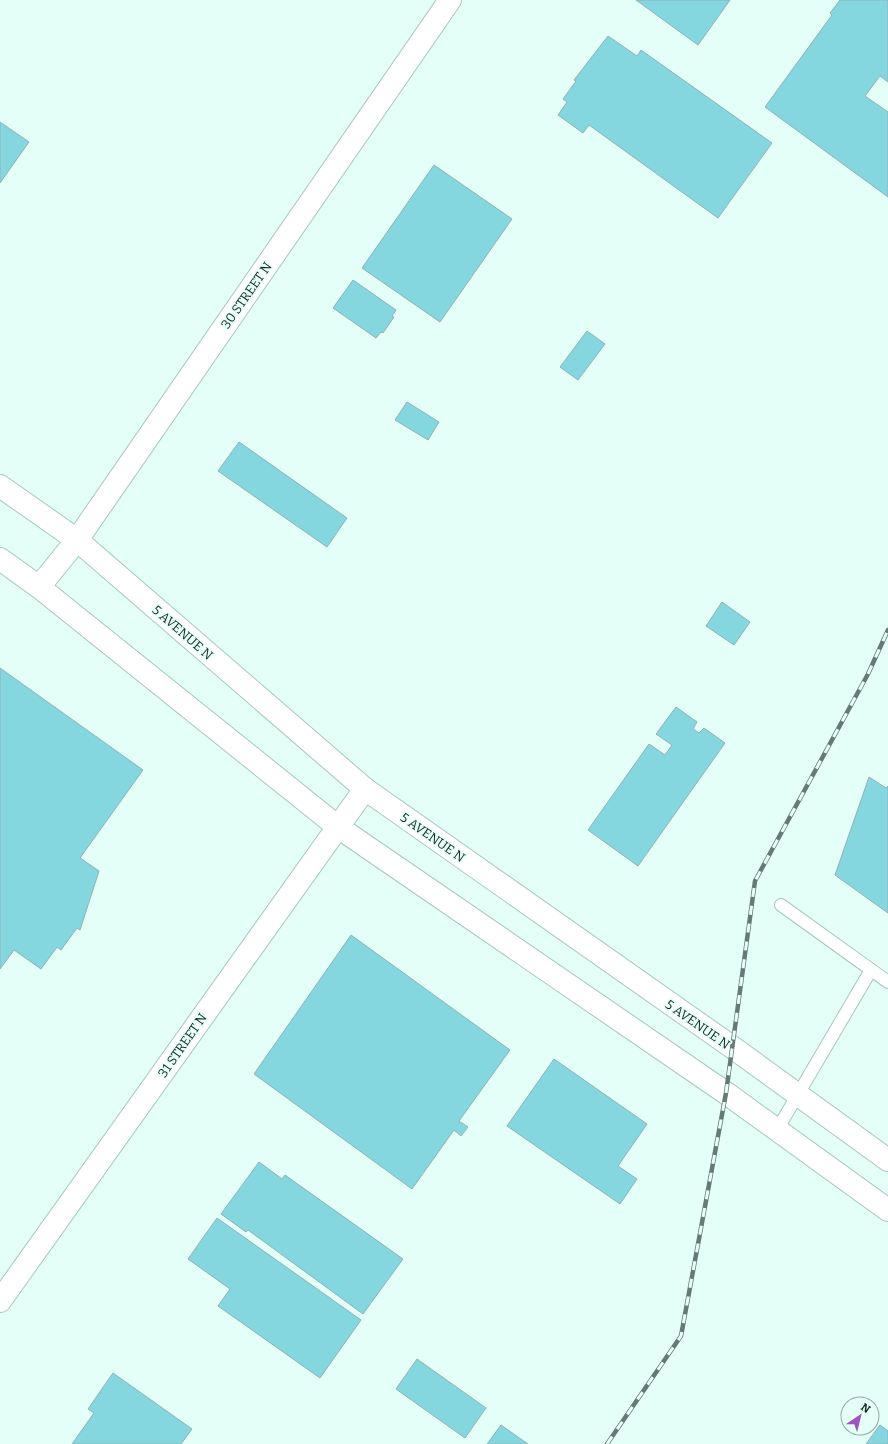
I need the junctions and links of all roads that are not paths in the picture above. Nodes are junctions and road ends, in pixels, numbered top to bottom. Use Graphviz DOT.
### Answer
graph roads {
  1 [pos="450,0"];
  2 [pos="0,486"];
  3 [pos="77,540"];
  4 [pos="0,559"];
  5 [pos="38,586"];
  6 [pos="365,789"];
  7 [pos="338,827"];
  8 [pos="781,905"];
  9 [pos="871,970"];
  10 [pos="888,982"];
  11 [pos="798,1095"];
  12 [pos="777,1130"];
  13 [pos="888,1160"];
  14 [pos="888,1210"];
  15 [pos="0,1301"];
  1 -- 3 [label="main road, 30 STREET N"];
  2 -- 3 [label="main road, 5 AVENUE N"];
  3 -- 5 [label="main road, 30 STREET N"];
  3 -- 6 [label="main road, 5 AVENUE N"];
  4 -- 5 [label="main road"];
  5 -- 7 [label="main road"];
  6 -- 7 [label="main road, 31 STREET N"];
  6 -- 11 [label="main road, 5 AVENUE N"];
  7 -- 12 [label="main road"];
  7 -- 15 [label="main road, 31 STREET N"];
  8 -- 9 [label="lane"];
  9 -- 10 [label="lane"];
  9 -- 11 [label="lane"];
  11 -- 12 [label="lane"];
  11 -- 13 [label="main road, 5 AVENUE N"];
  12 -- 14 [label="main road"];
}
